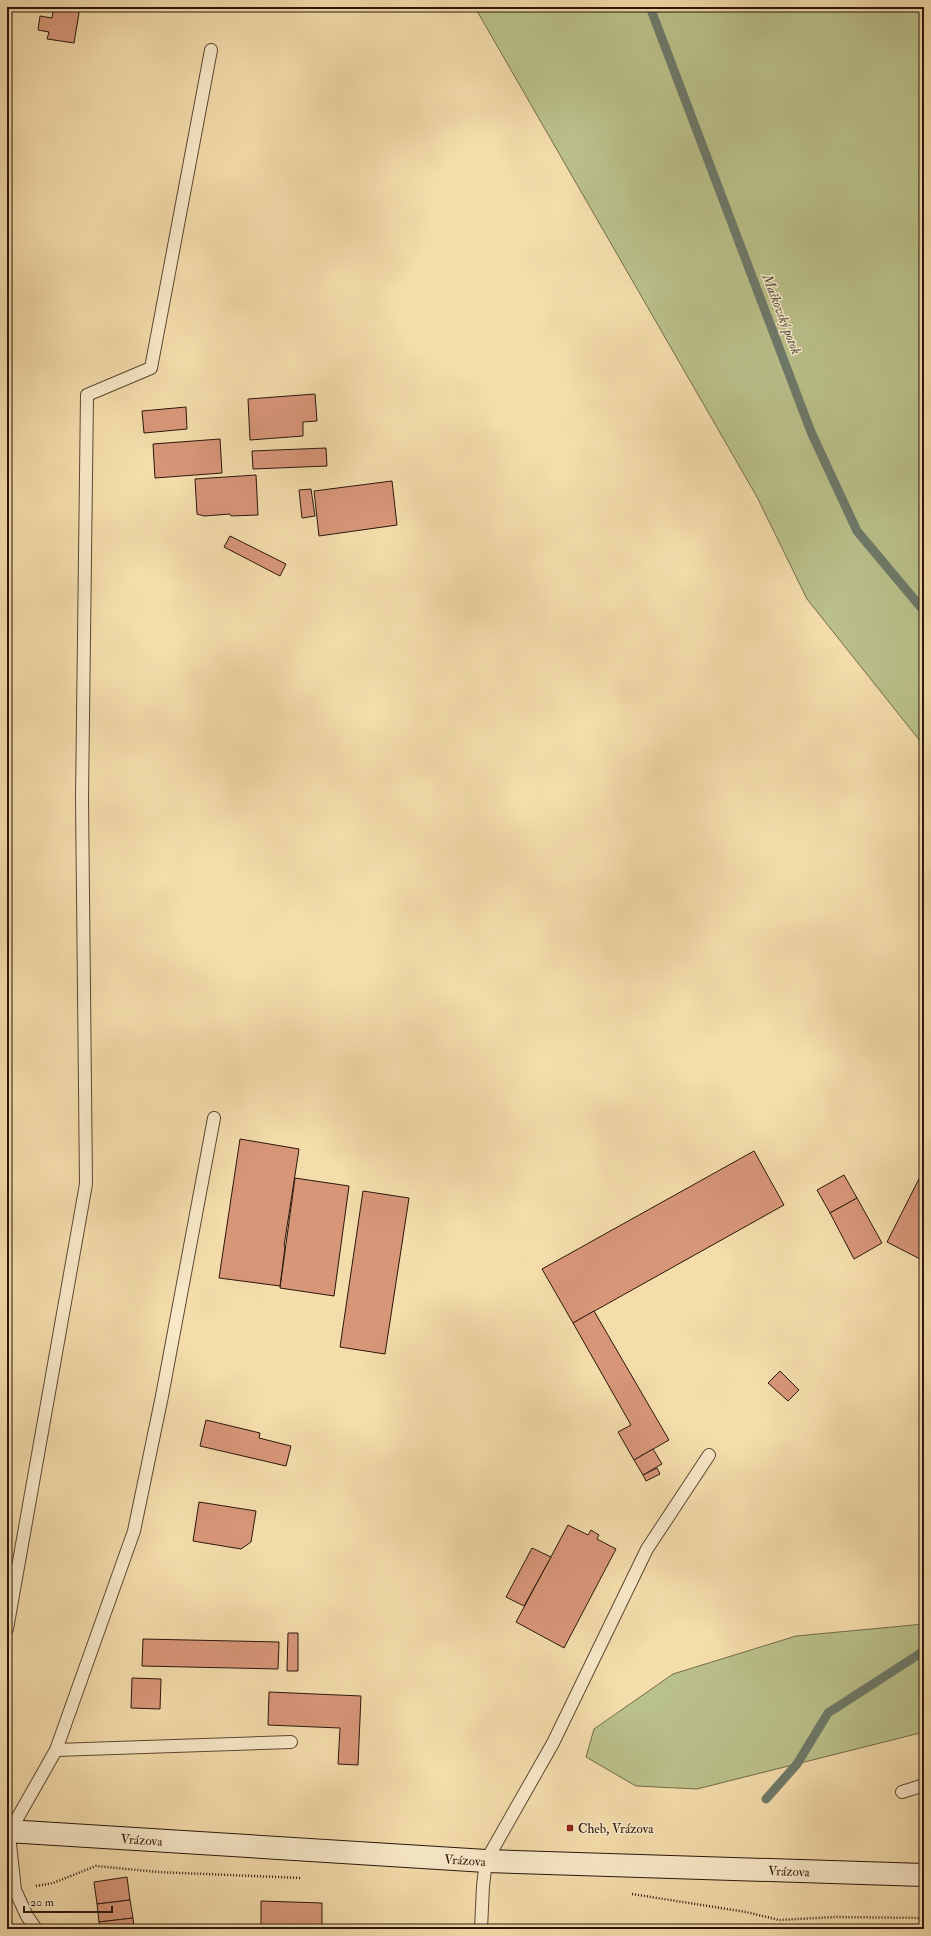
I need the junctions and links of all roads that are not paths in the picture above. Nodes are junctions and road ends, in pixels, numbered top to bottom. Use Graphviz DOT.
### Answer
graph roads {
  1 [pos="211,50"];
  2 [pos="214,1118"];
  3 [pos="709,1455"];
  4 [pos="7,1629"];
  5 [pos="291,1742"];
  6 [pos="56,1750"];
  7 [pos="924,1785"];
  8 [pos="902,1792"];
  9 [pos="8,1828"];
  10 [pos="486,1862"];
  11 [pos="924,1875"];
  12 [pos="36,1929"];
  13 [pos="481,1929"];
  1 -- 4 [label="lane"];
  2 -- 6 [label="lane"];
  3 -- 10 [label="lane"];
  5 -- 6 [label="lane"];
  6 -- 9 [label="lane"];
  7 -- 8 [label="lane"];
  9 -- 10 [label="street, Vrázova"];
  9 -- 12 [label="lane"];
  10 -- 11 [label="street, Vrázova"];
  10 -- 13 [label="lane"];
}
